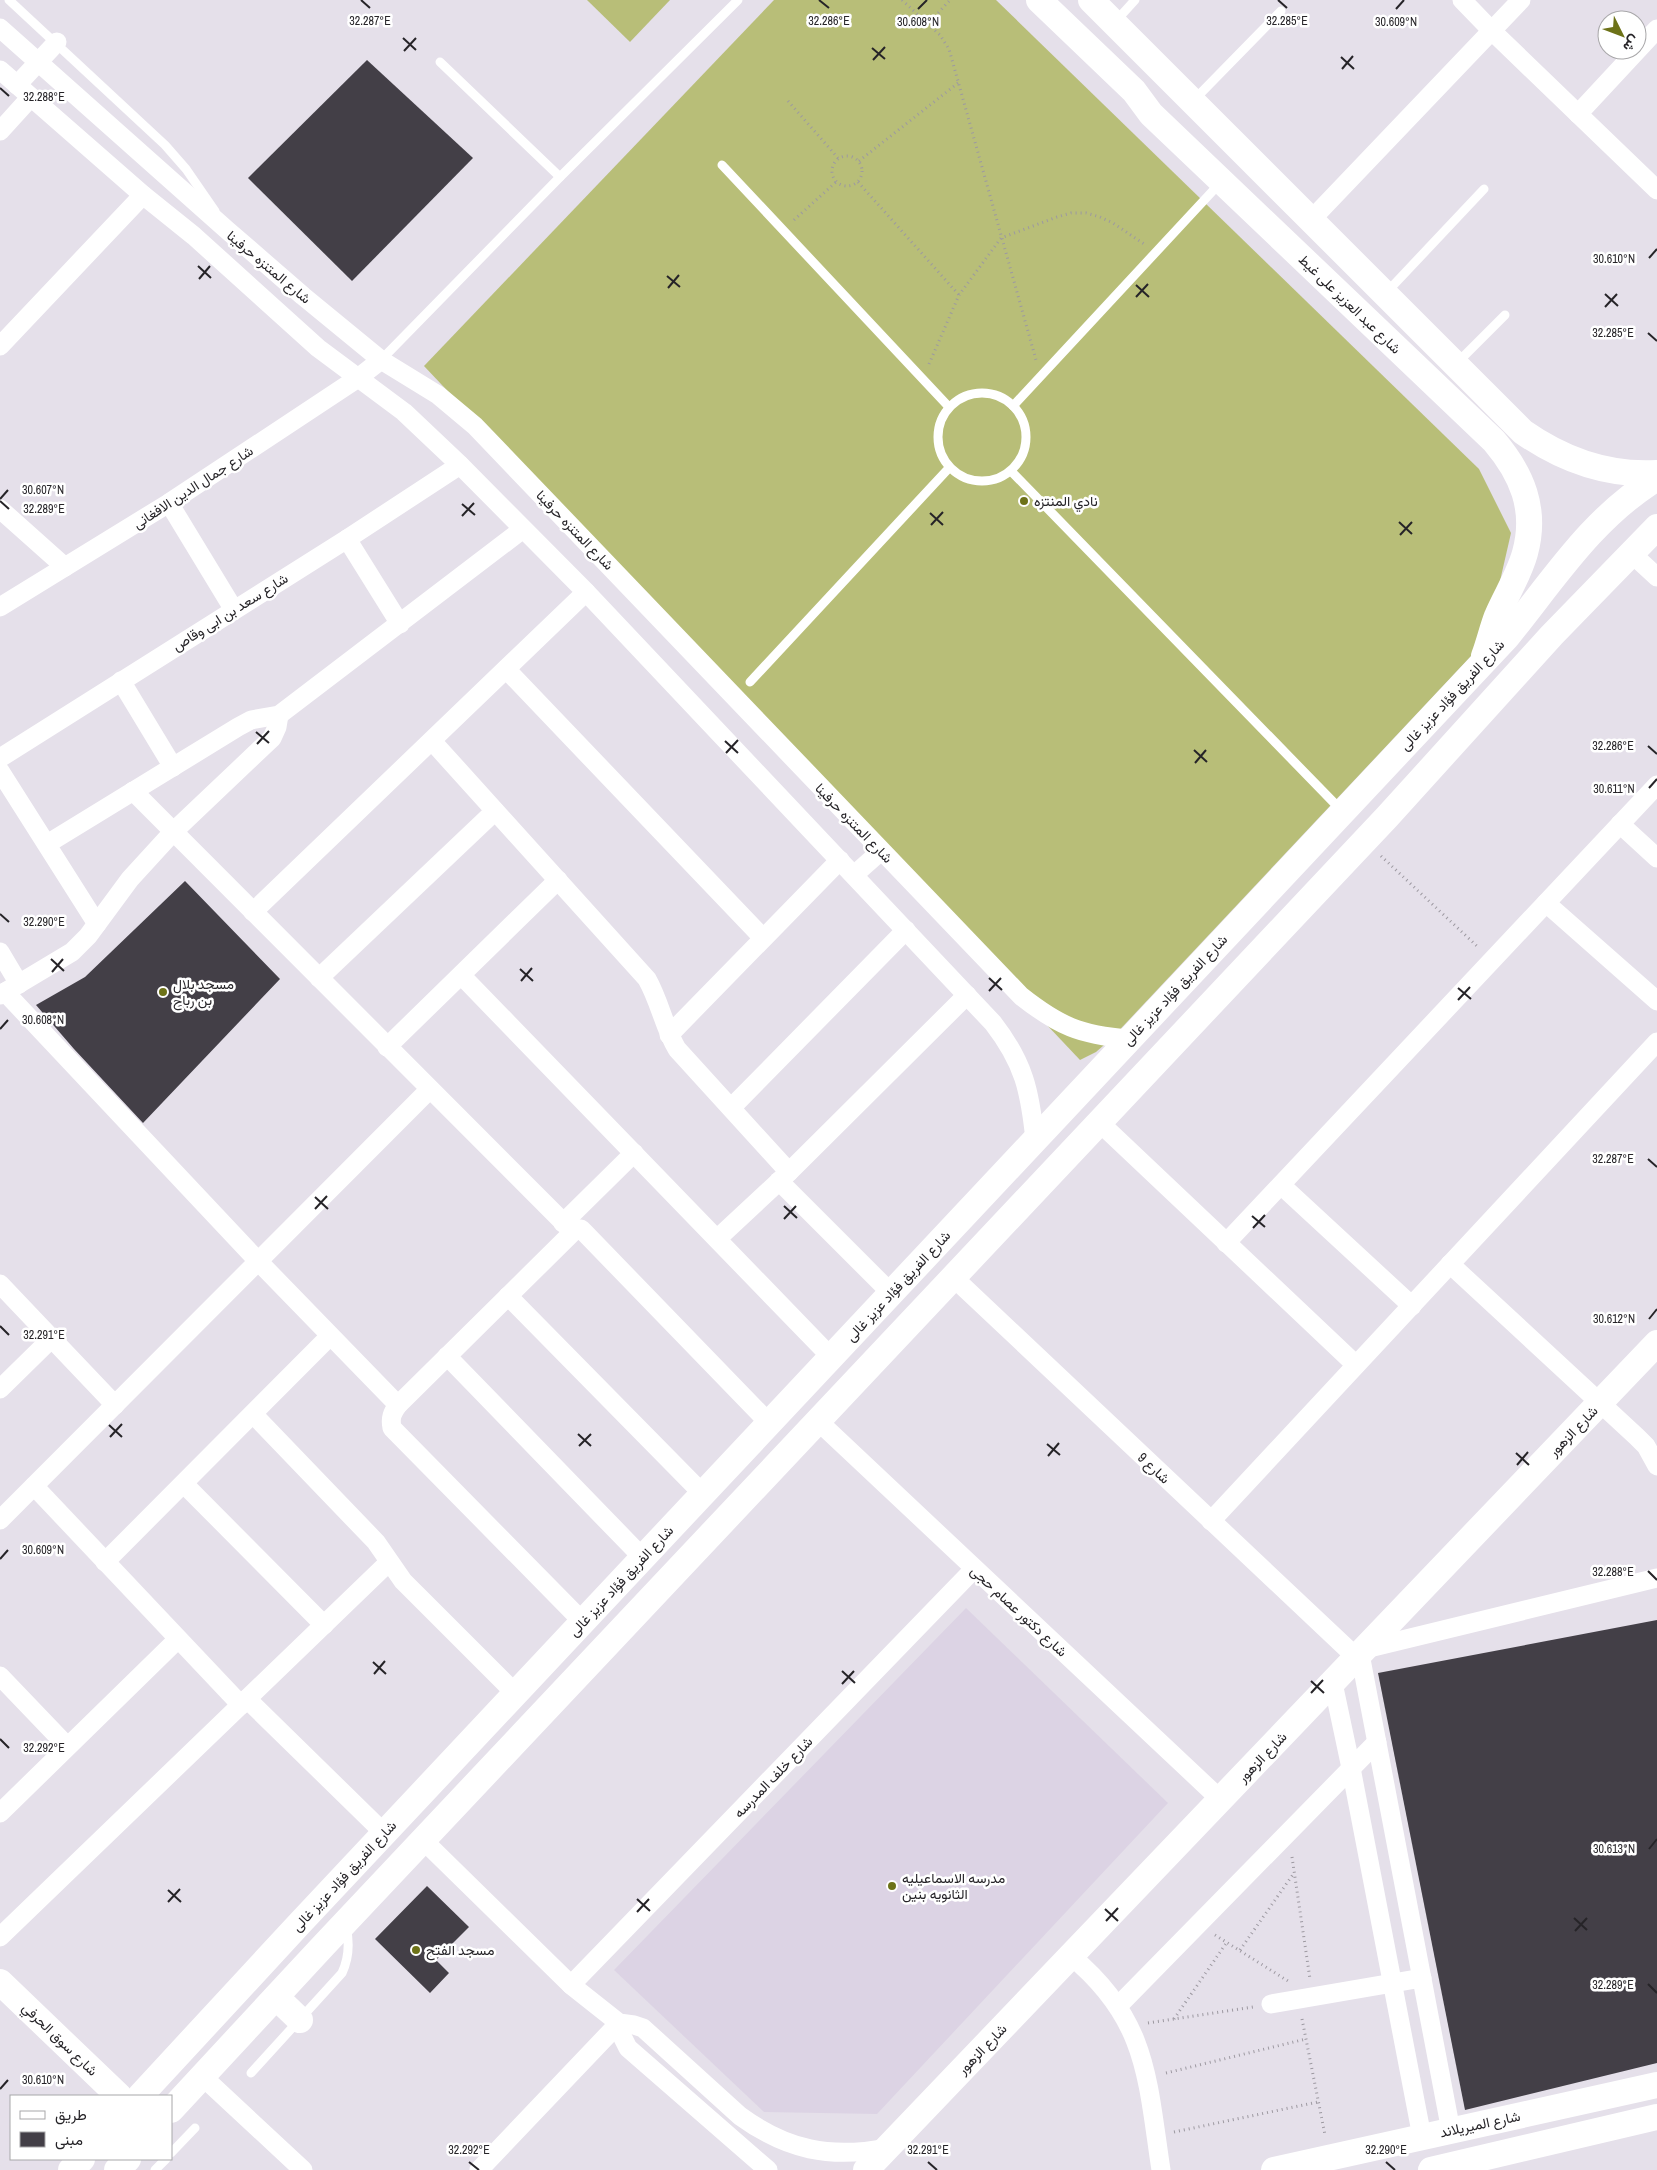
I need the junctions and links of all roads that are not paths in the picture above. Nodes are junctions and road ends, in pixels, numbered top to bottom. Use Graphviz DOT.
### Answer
graph roads {
  1 [pos="9,0"];
  2 [pos="738,0"];
  3 [pos="1039,0"];
  4 [pos="1091,0"];
  5 [pos="1135,0"];
  6 [pos="1462,0"];
  7 [pos="1521,0"];
  8 [pos="1281,11"];
  9 [pos="1114,23"];
  10 [pos="0,28"];
  11 [pos="1657,29"];
  12 [pos="1492,32"];
  13 [pos="57,42"];
  14 [pos="440,62"];
  15 [pos="38,63"];
  16 [pos="0,70"];
  17 [pos="23,91"];
  18 [pos="1185,95"];
  19 [pos="1151,114"];
  20 [pos="1578,114"];
  21 [pos="0,131"];
  22 [pos="722,165"];
  23 [pos="560,177"];
  24 [pos="1221,182"];
  25 [pos="1484,189"];
  26 [pos="1657,190"];
  27 [pos="143,195"];
  28 [pos="1310,221"];
  29 [pos="227,230"];
  30 [pos="1354,264"];
  31 [pos="1333,288"];
  32 [pos="1384,295"];
  33 [pos="1505,315"];
  34 [pos="0,346"];
  35 [pos="381,360"];
  36 [pos="1455,365"];
  37 [pos="358,378"];
  38 [pos="1013,406"];
  39 [pos="949,407"];
  40 [pos="460,465"];
  41 [pos="949,468"];
  42 [pos="1011,471"];
  43 [pos="1657,473"];
  44 [pos="1657,478"];
  45 [pos="169,503"];
  46 [pos="0,509"];
  47 [pos="523,529"];
  48 [pos="1655,533"];
  49 [pos="347,539"];
  50 [pos="1631,553"];
  51 [pos="64,568"];
  52 [pos="1657,577"];
  53 [pos="586,592"];
  54 [pos="0,607"];
  55 [pos="234,610"];
  56 [pos="1527,612"];
  57 [pos="400,624"];
  58 [pos="1552,635"];
  59 [pos="1483,661"];
  60 [pos="506,669"];
  61 [pos="121,681"];
  62 [pos="750,682"];
  63 [pos="279,715"];
  64 [pos="432,741"];
  65 [pos="0,758"];
  66 [pos="173,767"];
  67 [pos="0,771"];
  68 [pos="1657,785"];
  69 [pos="133,791"];
  70 [pos="1360,793"];
  71 [pos="495,811"];
  72 [pos="1343,812"];
  73 [pos="1387,817"];
  74 [pos="1620,824"];
  75 [pos="174,832"];
  76 [pos="47,844"];
  77 [pos="881,851"];
  78 [pos="1657,858"];
  79 [pos="840,860"];
  80 [pos="854,875"];
  81 [pos="558,880"];
  82 [pos="1546,903"];
  83 [pos="253,912"];
  84 [pos="1244,917"];
  85 [pos="98,924"];
  86 [pos="906,930"];
  87 [pos="763,938"];
  88 [pos="1270,940"];
  89 [pos="0,952"];
  90 [pos="461,975"];
  91 [pos="319,978"];
  92 [pos="8,991"];
  93 [pos="967,995"];
  94 [pos="1657,1001"];
  95 [pos="669,1035"];
  96 [pos="1129,1039"];
  97 [pos="1657,1042"];
  98 [pos="388,1047"];
  99 [pos="430,1089"];
  100 [pos="731,1108"];
  101 [pos="1099,1122"];
  102 [pos="1035,1140"];
  103 [pos="634,1153"];
  104 [pos="784,1176"];
  105 [pos="1280,1185"];
  106 [pos="568,1227"];
  107 [pos="717,1239"];
  108 [pos="1226,1243"];
  109 [pos="258,1261"];
  110 [pos="1450,1264"];
  111 [pos="952,1278"];
  112 [pos="0,1284"];
  113 [pos="891,1293"];
  114 [pos="508,1296"];
  115 [pos="1412,1306"];
  116 [pos="330,1336"];
  117 [pos="52,1338"];
  118 [pos="1657,1342"];
  119 [pos="447,1356"];
  120 [pos="831,1357"];
  121 [pos="1356,1365"];
  122 [pos="0,1389"];
  123 [pos="1599,1403"];
  124 [pos="115,1405"];
  125 [pos="398,1405"];
  126 [pos="253,1414"];
  127 [pos="818,1421"];
  128 [pos="769,1424"];
  129 [pos="1657,1466"];
  130 [pos="184,1484"];
  131 [pos="34,1486"];
  132 [pos="703,1494"];
  133 [pos="0,1520"];
  134 [pos="1211,1521"];
  135 [pos="651,1549"];
  136 [pos="105,1562"];
  137 [pos="389,1562"];
  138 [pos="684,1563"];
  139 [pos="974,1569"];
  140 [pos="1657,1578"];
  141 [pos="583,1622"];
  142 [pos="324,1625"];
  143 [pos="178,1639"];
  144 [pos="1361,1653"];
  145 [pos="0,1676"];
  146 [pos="1333,1683"];
  147 [pos="516,1694"];
  148 [pos="244,1702"];
  149 [pos="1377,1742"];
  150 [pos="67,1746"];
  151 [pos="1351,1768"];
  152 [pos="1221,1800"];
  153 [pos="1,1810"];
  154 [pos="384,1833"];
  155 [pos="423,1840"];
  156 [pos="300,1923"];
  157 [pos="344,1923"];
  158 [pos="0,1937"];
  159 [pos="324,1945"];
  160 [pos="1072,1956"];
  161 [pos="254,1972"];
  162 [pos="1422,1978"];
  163 [pos="0,1982"];
  164 [pos="1392,1983"];
  165 [pos="572,1985"];
  166 [pos="279,1994"];
  167 [pos="1271,2004"];
  168 [pos="1118,2005"];
  169 [pos="300,2020"];
  170 [pos="620,2023"];
  171 [pos="252,2072"];
  172 [pos="202,2076"];
  173 [pos="1646,2087"];
  174 [pos="118,2095"];
  175 [pos="141,2095"];
  176 [pos="172,2109"];
  177 [pos="1651,2118"];
  178 [pos="195,2128"];
  179 [pos="1451,2131"];
  180 [pos="772,2136"];
  181 [pos="1422,2137"];
  182 [pos="887,2148"];
  183 [pos="172,2152"];
  184 [pos="844,2153"];
  185 [pos="752,2156"];
  186 [pos="81,2160"];
  187 [pos="127,2160"];
  188 [pos="165,2160"];
  189 [pos="72,2170"];
  190 [pos="117,2170"];
  191 [pos="155,2170"];
  192 [pos="303,2170"];
  193 [pos="479,2170"];
  194 [pos="768,2170"];
  195 [pos="854,2170"];
  196 [pos="866,2170"];
  197 [pos="1161,2170"];
  198 [pos="1274,2170"];
  199 [pos="1431,2170"];
  1 -- 13 [label="lane"];
  2 -- 23 [label="lane"];
  3 -- 19 [label="street, شارع عبد العزيز على غيط"];
  4 -- 9 [label="street"];
  5 -- 9 [label="lane"];
  6 -- 12 [label="street"];
  7 -- 12 [label="street"];
  8 -- 18 [label="lane"];
  9 -- 18 [label="street"];
  10 -- 15 [label="street, شارع المتنزه حرفينا"];
  11 -- 20 [label="street"];
  12 -- 20 [label="street"];
  12 -- 28 [label="street"];
  13 -- 15 [label="street"];
  13 -- 29 [label="lane"];
  14 -- 23 [label="lane"];
  15 -- 17 [label="street"];
  15 -- 29 [label="street, شارع المتنزه حرفينا"];
  16 -- 17 [label="street, شارع المتنزه حرفينا"];
  17 -- 21 [label="street"];
  17 -- 27 [label="street, شارع المتنزه حرفينا"];
  18 -- 19 [label="street"];
  18 -- 28 [label="street"];
  19 -- 24 [label="street, شارع عبد العزيز على غيط"];
  20 -- 26 [label="street"];
  22 -- 39 [label="lane"];
  23 -- 35 [label="lane"];
  24 -- 31 [label="street, شارع عبد العزيز على غيط"];
  24 -- 38 [label="lane"];
  25 -- 32 [label="lane"];
  27 -- 34 [label="street"];
  27 -- 37 [label="street, شارع المتنزه حرفينا"];
  28 -- 30 [label="street"];
  29 -- 35 [label="street, شارع المتنزه حرفينا"];
  30 -- 31 [label="street"];
  30 -- 32 [label="street"];
  31 -- 59 [label="street, شارع عبد العزيز على غيط"];
  32 -- 36 [label="street"];
  33 -- 36 [label="lane"];
  35 -- 37 [label="street, شارع جمال الدين الافغانى"];
  35 -- 77 [label="street, شارع المتنزه حرفينا"];
  36 -- 43 [label="street"];
  37 -- 40 [label="street, شارع المتنزه حرفينا"];
  37 -- 45 [label="street, شارع جمال الدين الافغانى"];
  38 -- 39 [label="lane"];
  38 -- 42 [label="lane"];
  39 -- 41 [label="lane"];
  40 -- 47 [label="street, شارع المتنزه حرفينا"];
  40 -- 49 [label="street, شارع سعد بن ابى وقاص"];
  41 -- 42 [label="lane"];
  41 -- 62 [label="lane"];
  42 -- 72 [label="lane"];
  44 -- 56 [label="street, شارع الفريق فؤاد عزيز غالى"];
  45 -- 51 [label="street, شارع جمال الدين الافغانى"];
  45 -- 55 [label="street"];
  46 -- 51 [label="street"];
  47 -- 53 [label="street, شارع المتنزه حرفينا"];
  47 -- 57 [label="street"];
  48 -- 50 [label="street"];
  49 -- 55 [label="street, شارع سعد بن ابى وقاص"];
  49 -- 57 [label="street"];
  50 -- 52 [label="street"];
  50 -- 58 [label="street"];
  51 -- 54 [label="street, شارع جمال الدين الافغانى"];
  53 -- 60 [label="street"];
  53 -- 79 [label="street, شارع المتنزه حرفينا"];
  55 -- 61 [label="street, شارع سعد بن ابى وقاص"];
  56 -- 58 [label="street"];
  56 -- 59 [label="street, شارع الفريق فؤاد عزيز غالى"];
  57 -- 63 [label="street"];
  58 -- 73 [label="street"];
  59 -- 70 [label="street, شارع الفريق فؤاد عزيز غالى"];
  60 -- 64 [label="street"];
  60 -- 87 [label="street"];
  61 -- 65 [label="street, شارع سعد بن ابى وقاص"];
  61 -- 66 [label="street"];
  63 -- 66 [label="street"];
  63 -- 75 [label="street"];
  64 -- 71 [label="street"];
  64 -- 83 [label="street"];
  66 -- 69 [label="street"];
  67 -- 76 [label="street"];
  68 -- 74 [label="street"];
  69 -- 75 [label="street"];
  69 -- 76 [label="street"];
  70 -- 72 [label="street, شارع الفريق فؤاد عزيز غالى"];
  70 -- 73 [label="street"];
  71 -- 81 [label="street"];
  71 -- 91 [label="street"];
  72 -- 84 [label="street, شارع الفريق فؤاد عزيز غالى"];
  73 -- 88 [label="street"];
  74 -- 78 [label="street"];
  74 -- 82 [label="street"];
  75 -- 83 [label="street"];
  75 -- 85 [label="street"];
  76 -- 85 [label="street"];
  77 -- 80 [label="street"];
  77 -- 96 [label="street, شارع المتنزه حرفينا"];
  79 -- 80 [label="street, شارع المتنزه حرفينا"];
  79 -- 87 [label="street"];
  80 -- 86 [label="street, شارع المتنزه حرفينا"];
  81 -- 90 [label="street"];
  81 -- 95 [label="street"];
  82 -- 94 [label="street"];
  82 -- 105 [label="street"];
  83 -- 91 [label="street"];
  84 -- 88 [label="street"];
  84 -- 96 [label="street, شارع الفريق فؤاد عزيز غالى"];
  85 -- 92 [label="street"];
  86 -- 93 [label="street, شارع المتنزه حرفينا"];
  86 -- 100 [label="street"];
  87 -- 95 [label="street"];
  88 -- 101 [label="street"];
  89 -- 92 [label="street"];
  90 -- 98 [label="street"];
  90 -- 103 [label="street"];
  91 -- 98 [label="street"];
  92 -- 109 [label="street"];
  93 -- 102 [label="street, شارع المتنزه حرفينا"];
  93 -- 104 [label="street"];
  95 -- 100 [label="street"];
  96 -- 102 [label="street, شارع الفريق فؤاد عزيز غالى"];
  97 -- 110 [label="street"];
  98 -- 99 [label="street"];
  99 -- 106 [label="street"];
  99 -- 109 [label="street"];
  100 -- 104 [label="street"];
  101 -- 108 [label="street"];
  101 -- 111 [label="street"];
  102 -- 113 [label="street, شارع الفريق فؤاد عزيز غالى"];
  103 -- 106 [label="street"];
  103 -- 107 [label="street"];
  104 -- 107 [label="street"];
  104 -- 113 [label="street"];
  105 -- 108 [label="street"];
  105 -- 115 [label="street"];
  106 -- 114 [label="street"];
  106 -- 128 [label="street"];
  107 -- 120 [label="street"];
  108 -- 121 [label="street"];
  109 -- 116 [label="street"];
  109 -- 124 [label="street"];
  110 -- 115 [label="street"];
  110 -- 123 [label="street"];
  111 -- 127 [label="street"];
  111 -- 134 [label="street, شارع 9"];
  112 -- 117 [label="street"];
  113 -- 120 [label="street, شارع الفريق فؤاد عزيز غالى"];
  114 -- 119 [label="street"];
  114 -- 132 [label="street"];
  115 -- 121 [label="street"];
  116 -- 125 [label="street"];
  116 -- 126 [label="street"];
  117 -- 122 [label="street"];
  117 -- 124 [label="street"];
  118 -- 123 [label="street, شارع الزهور"];
  119 -- 125 [label="street"];
  119 -- 135 [label="street"];
  120 -- 128 [label="street, شارع الفريق فؤاد عزيز غالى"];
  121 -- 134 [label="street"];
  123 -- 129 [label="street"];
  123 -- 144 [label="street, شارع الزهور"];
  124 -- 131 [label="street"];
  125 -- 141 [label="street"];
  126 -- 130 [label="street"];
  126 -- 137 [label="street"];
  127 -- 138 [label="street"];
  127 -- 139 [label="street, شارع دكتور عصام حجى"];
  128 -- 132 [label="street, شارع الفريق فؤاد عزيز غالى"];
  130 -- 136 [label="street"];
  130 -- 142 [label="street"];
  131 -- 133 [label="street"];
  131 -- 136 [label="street"];
  132 -- 135 [label="street, شارع الفريق فؤاد عزيز غالى"];
  134 -- 144 [label="street, شارع 9"];
  135 -- 138 [label="street"];
  135 -- 141 [label="street, شارع الفريق فؤاد عزيز غالى"];
  136 -- 143 [label="street"];
  137 -- 142 [label="street"];
  137 -- 147 [label="street"];
  138 -- 155 [label="street"];
  139 -- 152 [label="street, شارع دكتور عصام حجى"];
  139 -- 165 [label="street, شارع خلف المدرسه"];
  140 -- 144 [label="street"];
  141 -- 147 [label="street, شارع الفريق فؤاد عزيز غالى"];
  142 -- 148 [label="street"];
  143 -- 148 [label="street"];
  143 -- 150 [label="street"];
  144 -- 146 [label="street, شارع الزهور"];
  144 -- 149 [label="street"];
  145 -- 150 [label="street"];
  146 -- 151 [label="street"];
  146 -- 152 [label="street, شارع الزهور"];
  147 -- 154 [label="street, شارع الفريق فؤاد عزيز غالى"];
  148 -- 154 [label="street"];
  148 -- 158 [label="street"];
  149 -- 151 [label="street"];
  149 -- 162 [label="street"];
  150 -- 153 [label="street"];
  151 -- 164 [label="street"];
  151 -- 168 [label="street"];
  152 -- 160 [label="street, شارع الزهور"];
  154 -- 156 [label="street, شارع الفريق فؤاد عزيز غالى"];
  155 -- 157 [label="street"];
  155 -- 165 [label="street"];
  156 -- 159 [label="street"];
  156 -- 161 [label="street, شارع الفريق فؤاد عزيز غالى"];
  157 -- 159 [label="street"];
  157 -- 169 [label="lane"];
  159 -- 166 [label="street"];
  160 -- 168 [label="street"];
  160 -- 182 [label="street, شارع الزهور"];
  161 -- 166 [label="street"];
  161 -- 175 [label="street, شارع الفريق فؤاد عزيز غالى"];
  162 -- 164 [label="street"];
  162 -- 179 [label="street"];
  163 -- 174 [label="street, شارع سوق الحرفي"];
  164 -- 167 [label="street"];
  164 -- 181 [label="street"];
  165 -- 170 [label="street"];
  166 -- 169 [label="street"];
  166 -- 172 [label="street"];
  168 -- 197 [label="street"];
  169 -- 171 [label="lane"];
  170 -- 180 [label="street"];
  170 -- 185 [label="street"];
  170 -- 193 [label="street"];
  172 -- 176 [label="street"];
  172 -- 192 [label="street"];
  173 -- 177 [label="street"];
  173 -- 179 [label="street, شارع الميريلاند"];
  177 -- 199 [label="street"];
  178 -- 183 [label="lane"];
  179 -- 181 [label="street, شارع الميريلاند"];
  180 -- 184 [label="street"];
  180 -- 185 [label="street"];
  181 -- 198 [label="street, شارع الميريلاند"];
  182 -- 184 [label="street"];
  182 -- 196 [label="street, شارع الزهور"];
  184 -- 195 [label="street"];
  185 -- 194 [label="street"];
  186 -- 189 [label="street"];
  187 -- 190 [label="street"];
  188 -- 191 [label="lane"];
}
